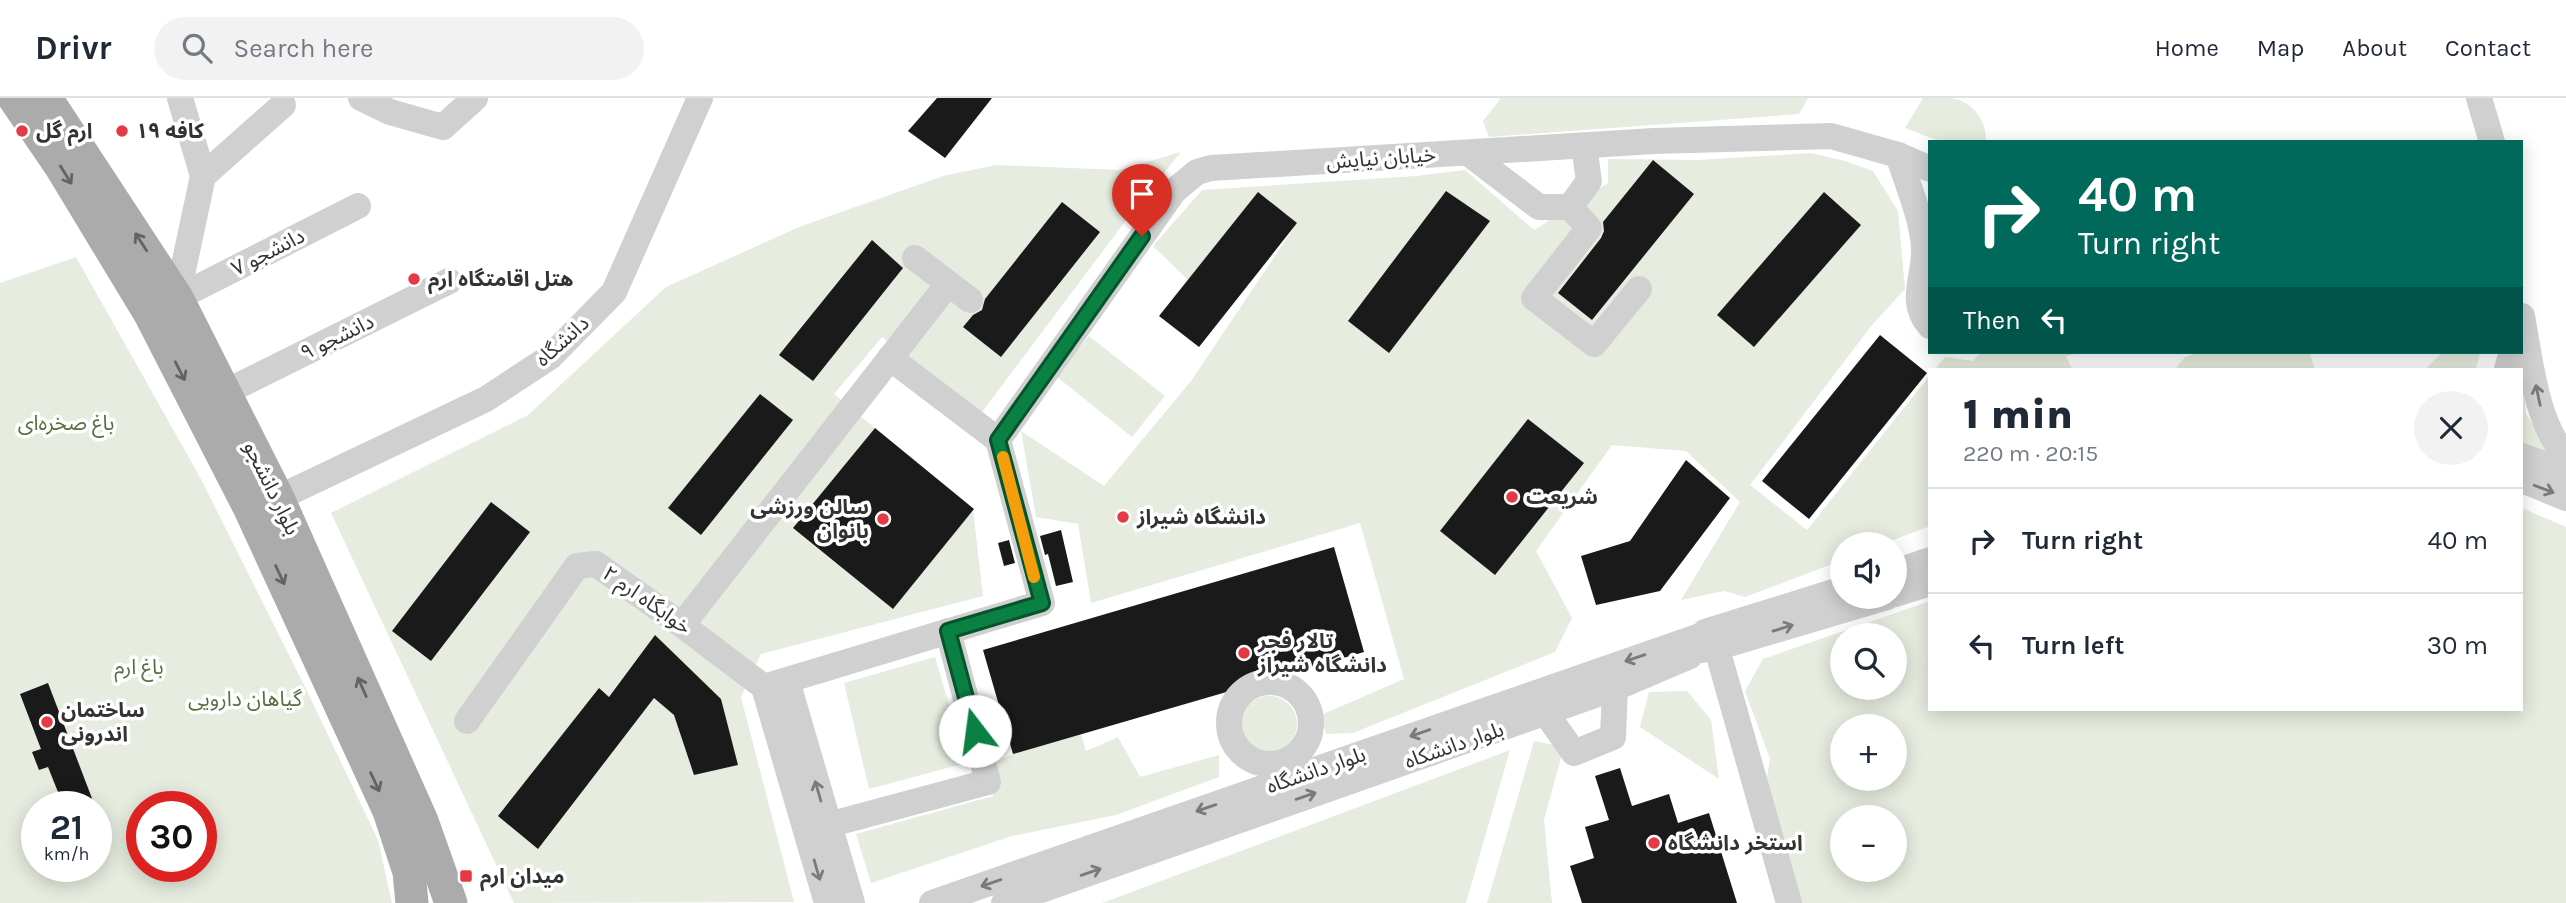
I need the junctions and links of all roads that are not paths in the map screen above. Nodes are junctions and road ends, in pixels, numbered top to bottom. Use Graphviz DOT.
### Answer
graph roads {
  1 [pos="14,98"];
  2 [pos="46,98"];
  3 [pos="180,98"];
  4 [pos="361,98"];
  5 [pos="475,98"];
  6 [pos="700,98"];
  7 [pos="2479,98"];
  8 [pos="283,106"];
  9 [pos="2491,140"];
  10 [pos="1584,146"];
  11 [pos="1468,153"];
  12 [pos="1898,155"];
  13 [pos="1928,168"];
  14 [pos="203,176"];
  15 [pos="358,206"];
  16 [pos="1570,207"];
  17 [pos="915,258"];
  18 [pos="449,281"];
  19 [pos="948,284"];
  20 [pos="1639,289"];
  21 [pos="177,298"];
  22 [pos="970,300"];
  23 [pos="2523,323"];
  24 [pos="1928,324"];
  25 [pos="890,358"];
  26 [pos="225,393"];
  27 [pos="998,440"];
  28 [pos="2523,456"];
  29 [pos="2566,456"];
  30 [pos="2566,472"];
  31 [pos="2523,480"];
  32 [pos="278,498"];
  33 [pos="2566,498"];
  34 [pos="1928,561"];
  35 [pos="1907,568"];
  36 [pos="1928,584"];
  37 [pos="1907,590"];
  38 [pos="1830,594"];
  39 [pos="1842,609"];
  40 [pos="682,625"];
  41 [pos="948,631"];
  42 [pos="1709,645"];
  43 [pos="776,684"];
  44 [pos="1615,688"];
  45 [pos="1545,712"];
  46 [pos="467,721"];
  47 [pos="1731,725"];
  48 [pos="828,825"];
  49 [pos="411,903"];
  50 [pos="451,903"];
  51 [pos="827,903"];
  52 [pos="852,903"];
  53 [pos="932,903"];
  54 [pos="1004,903"];
  55 [pos="1770,903"];
  56 [pos="1789,903"];
  1 -- 49 [label="main road, بلوار دانشجو, one-way"];
  21 -- 2 [label="main road, بلوار دانشجو, one-way"];
  3 -- 14 [label="street"];
  4 -- 5 [label="street"];
  6 -- 32 [label="street, دانشگاه"];
  7 -- 9 [label="street"];
  8 -- 14 [label="street"];
  10 -- 11 [label="street, خیابان نیایش"];
  10 -- 12 [label="street, خیابان نیایش"];
  10 -- 16 [label="street"];
  11 -- 16 [label="street"];
  11 -- 27 [label="street, خیابان نیایش"];
  12 -- 13 [label="street, خیابان نیایش"];
  12 -- 24 [label="street"];
  14 -- 21 [label="street"];
  15 -- 21 [label="street, ۷ دانشجو"];
  16 -- 20 [label="street"];
  17 -- 19 [label="street"];
  18 -- 26 [label="street, ۹ دانشجو"];
  19 -- 22 [label="street"];
  19 -- 25 [label="street"];
  21 -- 26 [label="main road, بلوار دانشجو"];
  29 -- 23 [label="street, one-way"];
  25 -- 27 [label="street"];
  25 -- 40 [label="street"];
  26 -- 32 [label="main road, بلوار دانشجو"];
  27 -- 41 [label="street"];
  28 -- 30 [label="street"];
  31 -- 33 [label="street, one-way"];
  50 -- 32 [label="main road, بلوار دانشجو, one-way"];
  34 -- 35 [label="street"];
  36 -- 37 [label="street"];
  38 -- 42 [label="street, بلوار دانشکاه"];
  42 -- 39 [label="street, بلوار دانشکاه, one-way"];
  40 -- 43 [label="street, خوابگاه ارم ۲"];
  40 -- 46 [label="street, خوابگاه ارم ۲"];
  41 -- 43 [label="street"];
  41 -- 48 [label="street"];
  42 -- 44 [label="street, بلوار دانشکاه"];
  42 -- 47 [label="street"];
  42 -- 53 [label="street, بلوار دانشگاه, one-way"];
  48 -- 43 [label="street, one-way"];
  43 -- 51 [label="street, one-way"];
  44 -- 45 [label="street, بلوار دانشکاه"];
  44 -- 45 [label="street"];
  54 -- 45 [label="street, بلوار دانشکاه, one-way"];
  47 -- 55 [label="street"];
  47 -- 56 [label="street"];
  48 -- 52 [label="street"];
}
